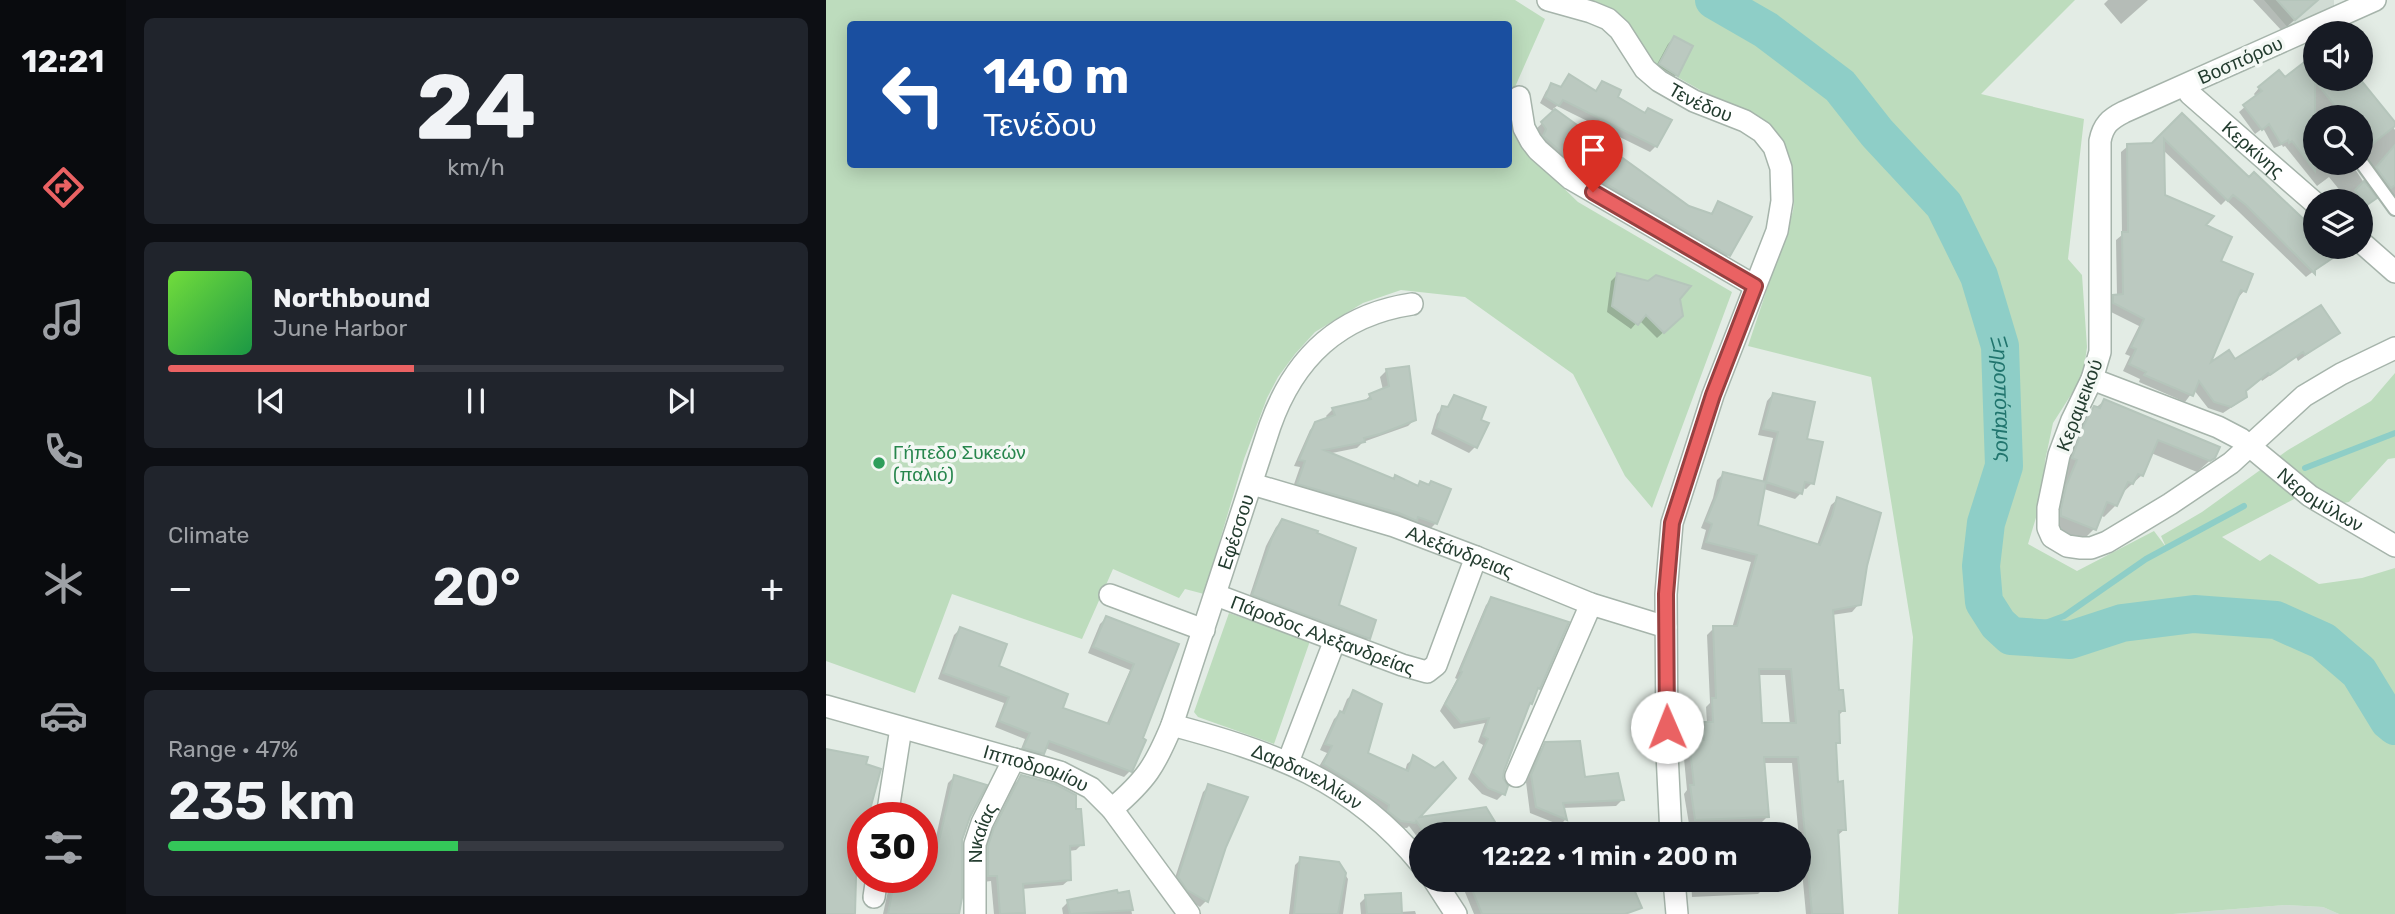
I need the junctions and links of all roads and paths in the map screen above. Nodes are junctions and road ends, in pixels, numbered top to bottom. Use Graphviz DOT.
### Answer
graph roads {
  1 [pos="1548,0"];
  2 [pos="2375,0"];
  3 [pos="2186,90"];
  4 [pos="1519,97"];
  5 [pos="2370,175"];
  6 [pos="2303,192"];
  7 [pos="2395,209"];
  8 [pos="2373,253"];
  9 [pos="2395,272"];
  10 [pos="1755,286"];
  11 [pos="1412,304"];
  12 [pos="2395,348"];
  13 [pos="2092,379"];
  14 [pos="2252,446"];
  15 [pos="1252,484"];
  16 [pos="2395,545"];
  17 [pos="1476,556"];
  18 [pos="1110,595"];
  19 [pos="1216,595"];
  20 [pos="1591,604"];
  21 [pos="1666,627"];
  22 [pos="1204,630"];
  23 [pos="1335,640"];
  24 [pos="826,706"];
  25 [pos="1172,725"];
  26 [pos="901,728"];
  27 [pos="1014,759"];
  28 [pos="1288,762"];
  29 [pos="1516,776"];
  30 [pos="889,802"];
  31 [pos="1112,809"];
  32 [pos="1670,822"];
  33 [pos="1409,852"];
  34 [pos="1441,892"];
  35 [pos="1675,892"];
  36 [pos="975,914"];
  37 [pos="1189,914"];
  38 [pos="1456,914"];
  39 [pos="1677,914"];
  1 -- 10 [label="street, Τενέδου"];
  2 -- 3 [label="street, Βοσπόρου"];
  3 -- 6 [label="street, Κερκίνης"];
  3 -- 13 [label="street, Κεραμεικού"];
  4 -- 10 [label="street"];
  5 -- 7 [label="lane"];
  8 -- 9 [label="street"];
  10 -- 21 [label="street"];
  11 -- 15 [label="street, Εφέσσου"];
  12 -- 14 [label="street, Κεραμεικού"];
  13 -- 14 [label="street, Νερομύλων"];
  13 -- 14 [label="street, Κεραμεικού"];
  14 -- 16 [label="street, Νερομύλων"];
  15 -- 17 [label="street, Αλεξάνδρειας"];
  15 -- 19 [label="street, Εφέσσου"];
  17 -- 20 [label="street, Αλεξάνδρειας"];
  17 -- 23 [label="street, Πάροδος Αλεξανδρείας"];
  18 -- 22 [label="street"];
  19 -- 22 [label="street, Εφέσσου"];
  19 -- 23 [label="street, Πάροδος Αλεξανδρείας"];
  20 -- 21 [label="street, Αλεξάνδρειας"];
  20 -- 29 [label="street"];
  21 -- 32 [label="street"];
  22 -- 25 [label="street, Εφέσσου"];
  23 -- 28 [label="street"];
  24 -- 26 [label="street, Ιπποδρομίου"];
  25 -- 28 [label="street, Δαρδανελλίων"];
  25 -- 31 [label="street, Εφέσσου"];
  26 -- 27 [label="street, Ιπποδρομίου"];
  26 -- 30 [label="street"];
  27 -- 31 [label="street, Ιπποδρομίου"];
  27 -- 36 [label="street, Νικαίας"];
  28 -- 33 [label="street, Δαρδανελλίων"];
  31 -- 37 [label="street, Ιπποδρομίου"];
  34 -- 38 [label="street"];
  35 -- 39 [label="street"];
}
